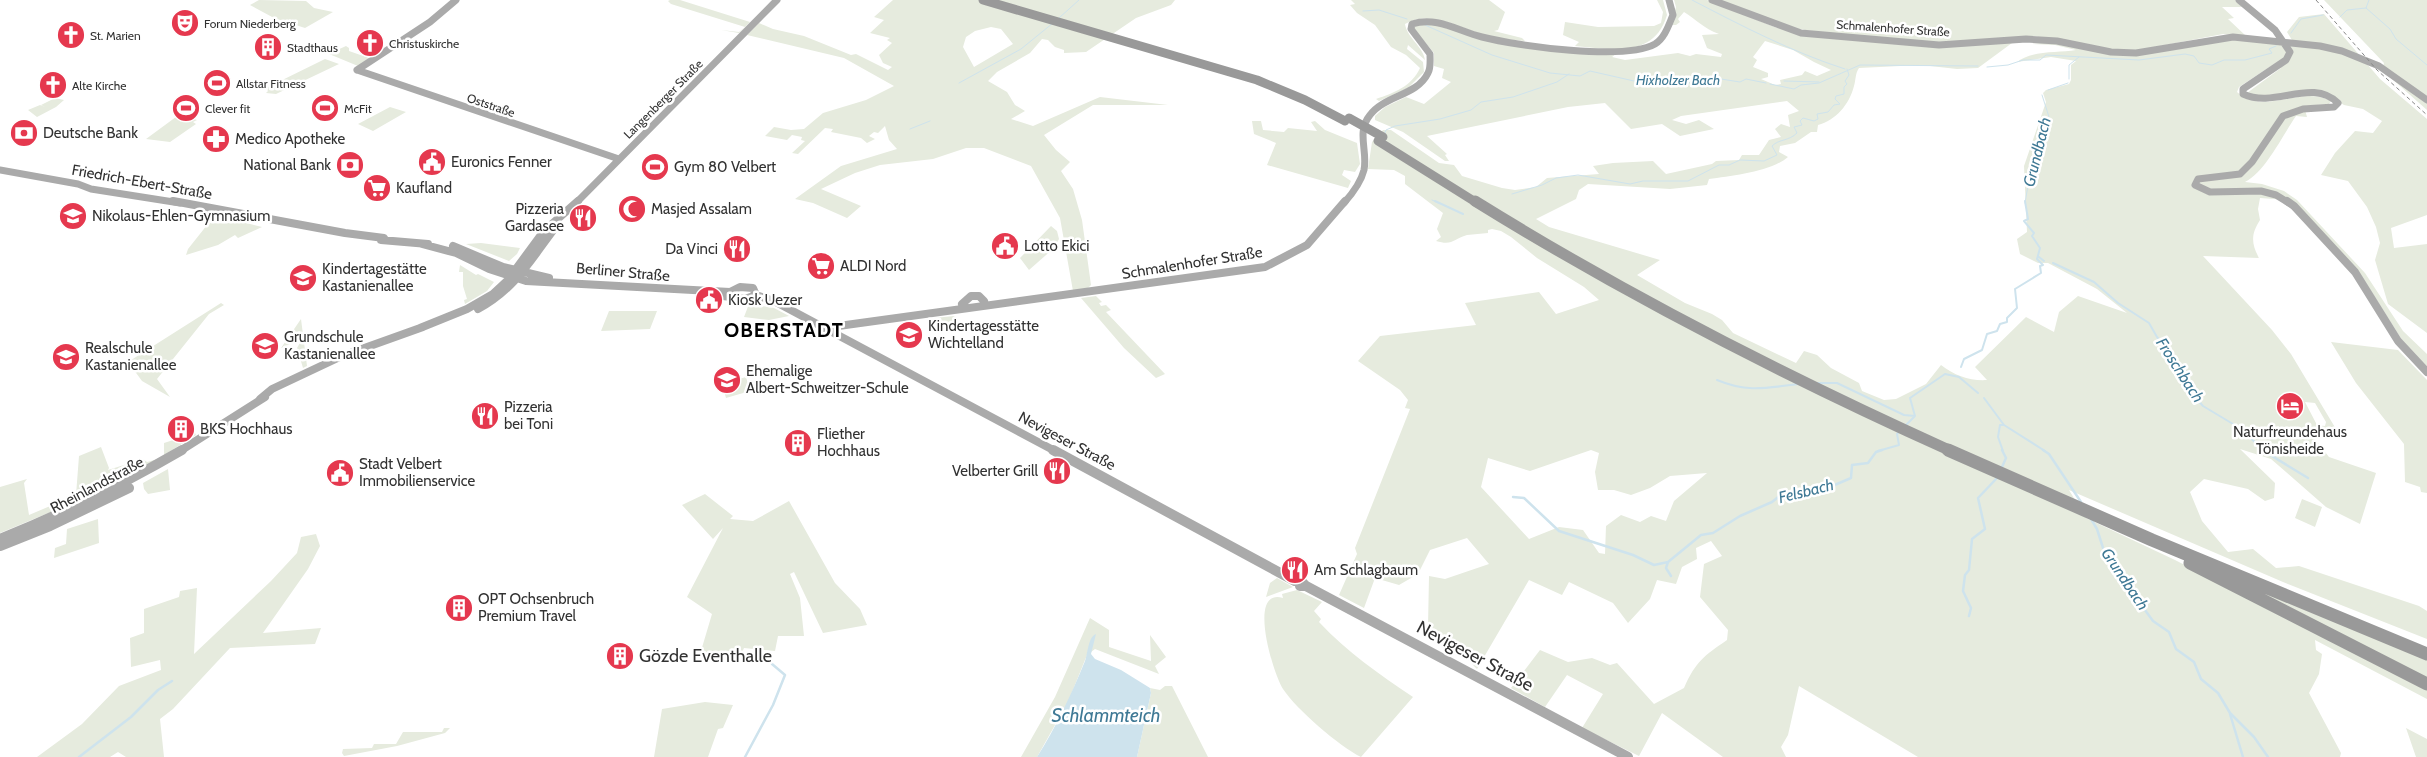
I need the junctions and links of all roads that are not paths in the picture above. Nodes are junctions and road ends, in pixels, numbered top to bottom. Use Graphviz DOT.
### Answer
graph roads {
  1 [pos="456,0"];
  2 [pos="777,0"];
  3 [pos="983,0"];
  4 [pos="997,0"];
  5 [pos="1669,0"];
  6 [pos="1712,0"];
  7 [pos="2239,0"];
  8 [pos="1009,5"];
  9 [pos="755,23"];
  10 [pos="2284,42"];
  11 [pos="2427,100"];
  12 [pos="620,159"];
  13 [pos="0,170"];
  14 [pos="567,210"];
  15 [pos="367,237"];
  16 [pos="385,240"];
  17 [pos="518,275"];
  18 [pos="756,294"];
  19 [pos="731,295"];
  20 [pos="747,299"];
  21 [pos="982,303"];
  22 [pos="779,304"];
  23 [pos="965,306"];
  24 [pos="852,325"];
  25 [pos="824,328"];
  26 [pos="1703,329"];
  27 [pos="843,338"];
  28 [pos="2427,372"];
  29 [pos="193,444"];
  30 [pos="3,543"];
  31 [pos="2205,562"];
  32 [pos="1301,583"];
  33 [pos="2427,646"];
  34 [pos="2427,654"];
  35 [pos="2427,684"];
  36 [pos="1628,757"];
  1 -- 12 [label="main road, Oststraße"];
  2 -- 9 [label="main road, Langenberger Straße"];
  3 -- 8 [label="highway"];
  4 -- 8 [label="highway"];
  5 -- 21 [label="main road, Schmalenhofer Straße"];
  6 -- 10 [label="main road, Schmalenhofer Straße"];
  7 -- 10 [label="main road"];
  8 -- 26 [label="highway"];
  9 -- 12 [label="main road, Langenberger Straße"];
  10 -- 11 [label="main road, Schmalenhofer Straße"];
  10 -- 28 [label="main road"];
  12 -- 14 [label="main road, Langenberger Straße"];
  13 -- 15 [label="main road, Friedrich-Ebert-Straße"];
  14 -- 17 [label="main road, Rheinlandstraße"];
  15 -- 16 [label="main road, Friedrich-Ebert-Straße"];
  16 -- 17 [label="main road, Friedrich-Ebert-Straße"];
  17 -- 19 [label="main road, Berliner Straße"];
  17 -- 29 [label="main road, Rheinlandstraße"];
  18 -- 19 [label="main road"];
  18 -- 20 [label="main road"];
  18 -- 22 [label="main road"];
  19 -- 20 [label="main road, Berliner Straße"];
  20 -- 22 [label="main road, Berliner Straße"];
  21 -- 23 [label="main road"];
  21 -- 23 [label="main road"];
  22 -- 25 [label="main road, Nevigeser Straße"];
  23 -- 24 [label="main road"];
  24 -- 25 [label="main road"];
  24 -- 27 [label="main road"];
  25 -- 27 [label="main road, Nevigeser Straße"];
  26 -- 31 [label="highway"];
  26 -- 31 [label="highway"];
  27 -- 32 [label="main road, Nevigeser Straße"];
  29 -- 30 [label="main road, Rheinlandstraße"];
  29 -- 30 [label="main road, Rheinlandstraße"];
  31 -- 33 [label="highway"];
  31 -- 34 [label="highway"];
  31 -- 35 [label="highway"];
  32 -- 36 [label="main road, Nevigeser Straße"];
}
